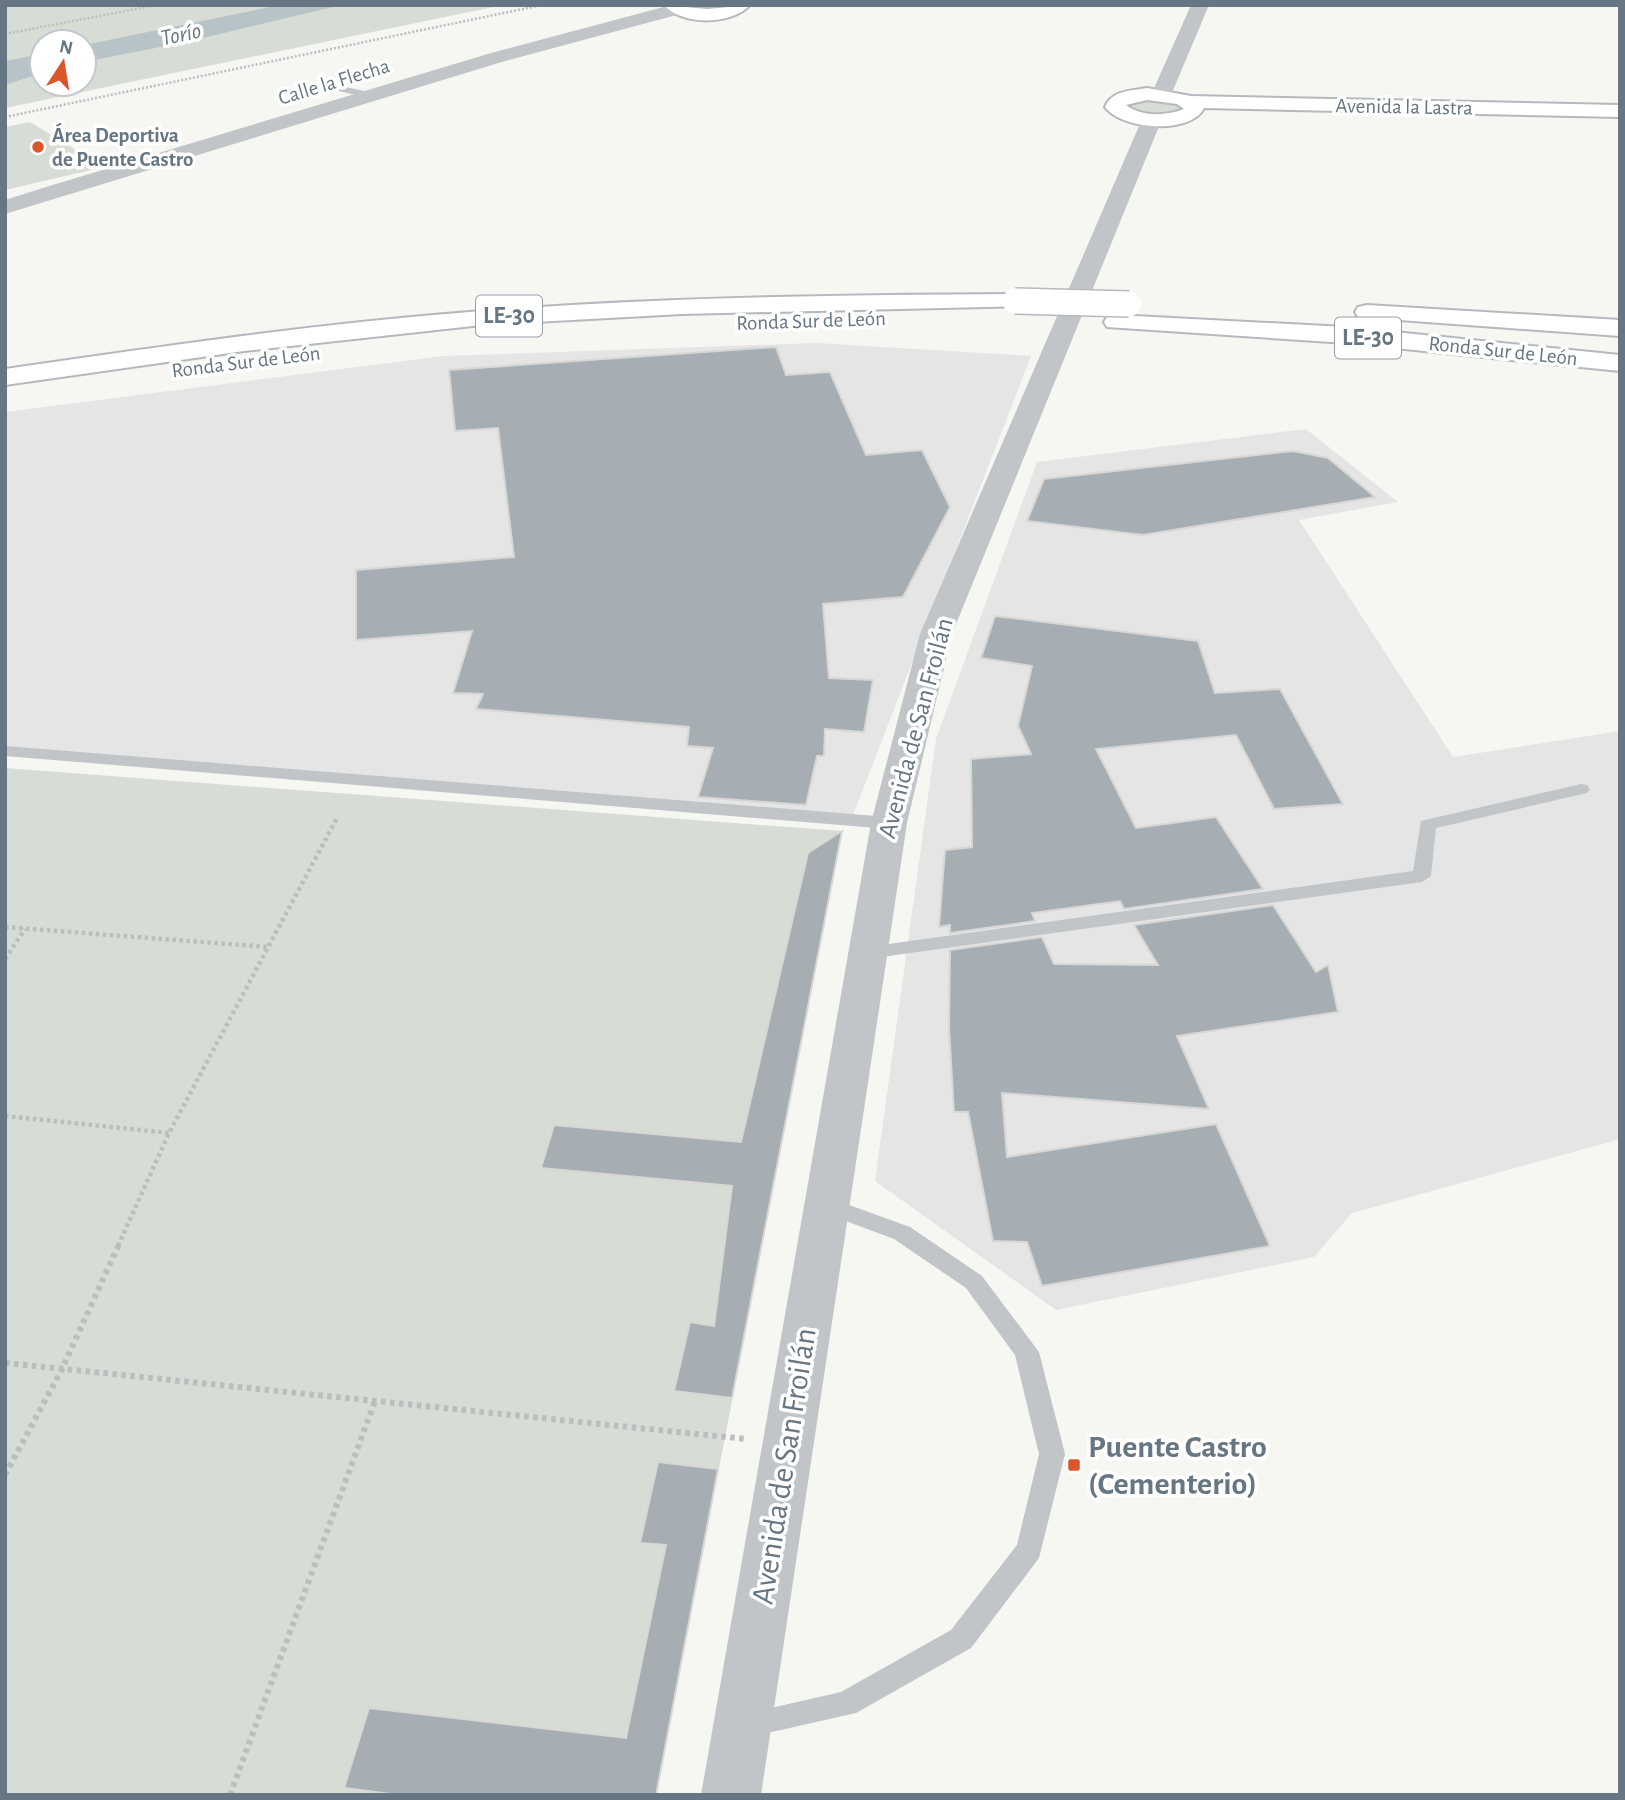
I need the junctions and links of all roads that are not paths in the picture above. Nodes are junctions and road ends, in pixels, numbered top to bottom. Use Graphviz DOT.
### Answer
graph roads {
  1 [pos="741,5"];
  2 [pos="1200,5"];
  3 [pos="676,7"];
  4 [pos="337,88"];
  5 [pos="370,95"];
  6 [pos="1161,95"];
  7 [pos="1191,107"];
  8 [pos="1620,111"];
  9 [pos="1152,119"];
  10 [pos="1620,120"];
  11 [pos="5,207"];
  12 [pos="1208,309"];
  13 [pos="1310,309"];
  14 [pos="1013,310"];
  15 [pos="1122,313"];
  16 [pos="1347,323"];
  17 [pos="1620,328"];
  18 [pos="1620,345"];
  19 [pos="1620,363"];
  20 [pos="5,377"];
  21 [pos="1620,382"];
  22 [pos="5,397"];
  23 [pos="5,751"];
  24 [pos="1581,789"];
  25 [pos="888,823"];
  26 [pos="867,954"];
  27 [pos="827,1205"];
  28 [pos="742,1726"];
  29 [pos="731,1795"];
  1 -- 3 [label="main road"];
  2 -- 6 [label="street"];
  3 -- 5 [label="street, Calle la Flecha"];
  4 -- 5 [label="lane"];
  5 -- 11 [label="street, Calle la Flecha"];
  6 -- 7 [label="main road"];
  6 -- 9 [label="main road"];
  7 -- 8 [label="main road, Avenida la Lastra"];
  7 -- 9 [label="main road"];
  7 -- 10 [label="main road, Avenida la Lastra"];
  9 -- 25 [label="street, Avenida de San Froilán"];
  12 -- 13 [label="main road"];
  12 -- 15 [label="main road, Ronda Sur de León / LE-30"];
  12 -- 18 [label="main road, Ronda Sur de León / LE-30"];
  14 -- 15 [label="main road, Ronda Sur de León / LE-30"];
  14 -- 20 [label="main road, Ronda Sur de León / LE-30"];
  14 -- 22 [label="main road, Ronda Sur de León / LE-30"];
  15 -- 16 [label="main road, Ronda Sur de León / LE-30"];
  16 -- 17 [label="main road"];
  16 -- 19 [label="main road, Ronda Sur de León / LE-30"];
  16 -- 21 [label="main road"];
  23 -- 25 [label="lane"];
  24 -- 26 [label="lane"];
  25 -- 26 [label="street, Avenida de San Froilán"];
  26 -- 27 [label="street, Avenida de San Froilán"];
  27 -- 28 [label="street, Avenida de San Froilán"];
  27 -- 28 [label="lane"];
  28 -- 29 [label="street, Avenida de San Froilán"];
}
